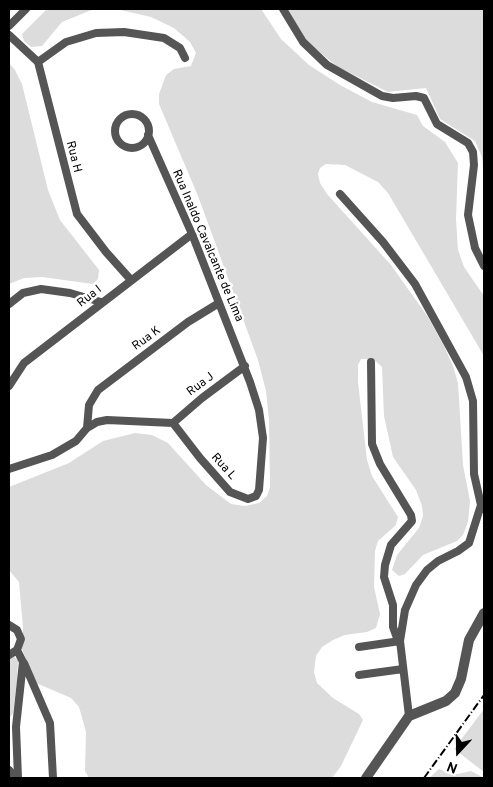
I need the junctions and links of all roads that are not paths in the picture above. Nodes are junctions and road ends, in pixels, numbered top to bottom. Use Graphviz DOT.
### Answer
graph roads {
  1 [pos="26,9"];
  2 [pos="283,9"];
  3 [pos="9,26"];
  4 [pos="9,35"];
  5 [pos="185,58"];
  6 [pos="38,62"];
  7 [pos="148,135"];
  8 [pos="340,194"];
  9 [pos="192,234"];
  10 [pos="484,266"];
  11 [pos="131,280"];
  12 [pos="101,302"];
  13 [pos="219,303"];
  14 [pos="9,304"];
  15 [pos="371,362"];
  16 [pos="245,366"];
  17 [pos="9,386"];
  18 [pos="89,410"];
  19 [pos="106,420"];
  20 [pos="173,423"];
  21 [pos="87,428"];
  22 [pos="9,469"];
  23 [pos="482,507"];
  24 [pos="484,613"];
  25 [pos="9,616"];
  26 [pos="9,625"];
  27 [pos="399,641"];
  28 [pos="360,646"];
  29 [pos="17,650"];
  30 [pos="9,655"];
  31 [pos="24,662"];
  32 [pos="403,669"];
  33 [pos="358,675"];
  34 [pos="409,716"];
  35 [pos="9,770"];
  36 [pos="17,778"];
  37 [pos="53,778"];
  38 [pos="366,778"];
  1 -- 3 [label="street"];
  2 -- 10 [label="street"];
  4 -- 6 [label="street"];
  5 -- 6 [label="street"];
  6 -- 11 [label="street, Rua H"];
  7 -- 7 [label="street, Rua Inaldo Cavalcante de Lima"];
  7 -- 9 [label="street, Rua Inaldo Cavalcante de Lima"];
  8 -- 23 [label="street"];
  9 -- 11 [label="street, Rua I"];
  9 -- 13 [label="street, Rua Inaldo Cavalcante de Lima"];
  11 -- 12 [label="street, Rua I"];
  12 -- 14 [label="street"];
  12 -- 17 [label="street, Rua I"];
  13 -- 16 [label="street, Rua Inaldo Cavalcante de Lima"];
  13 -- 18 [label="street, Rua K"];
  15 -- 27 [label="street"];
  16 -- 20 [label="street, Rua J"];
  16 -- 20 [label="street, Rua L"];
  18 -- 19 [label="street"];
  18 -- 21 [label="street"];
  19 -- 20 [label="street"];
  19 -- 21 [label="street"];
  21 -- 22 [label="street"];
  23 -- 27 [label="street"];
  24 -- 34 [label="street"];
  25 -- 26 [label="street"];
  26 -- 29 [label="street"];
  27 -- 28 [label="street"];
  27 -- 32 [label="street"];
  29 -- 30 [label="street"];
  29 -- 31 [label="street"];
  31 -- 36 [label="street"];
  31 -- 37 [label="street"];
  32 -- 33 [label="street"];
  32 -- 34 [label="street"];
  34 -- 38 [label="street"];
  35 -- 36 [label="street"];
}
